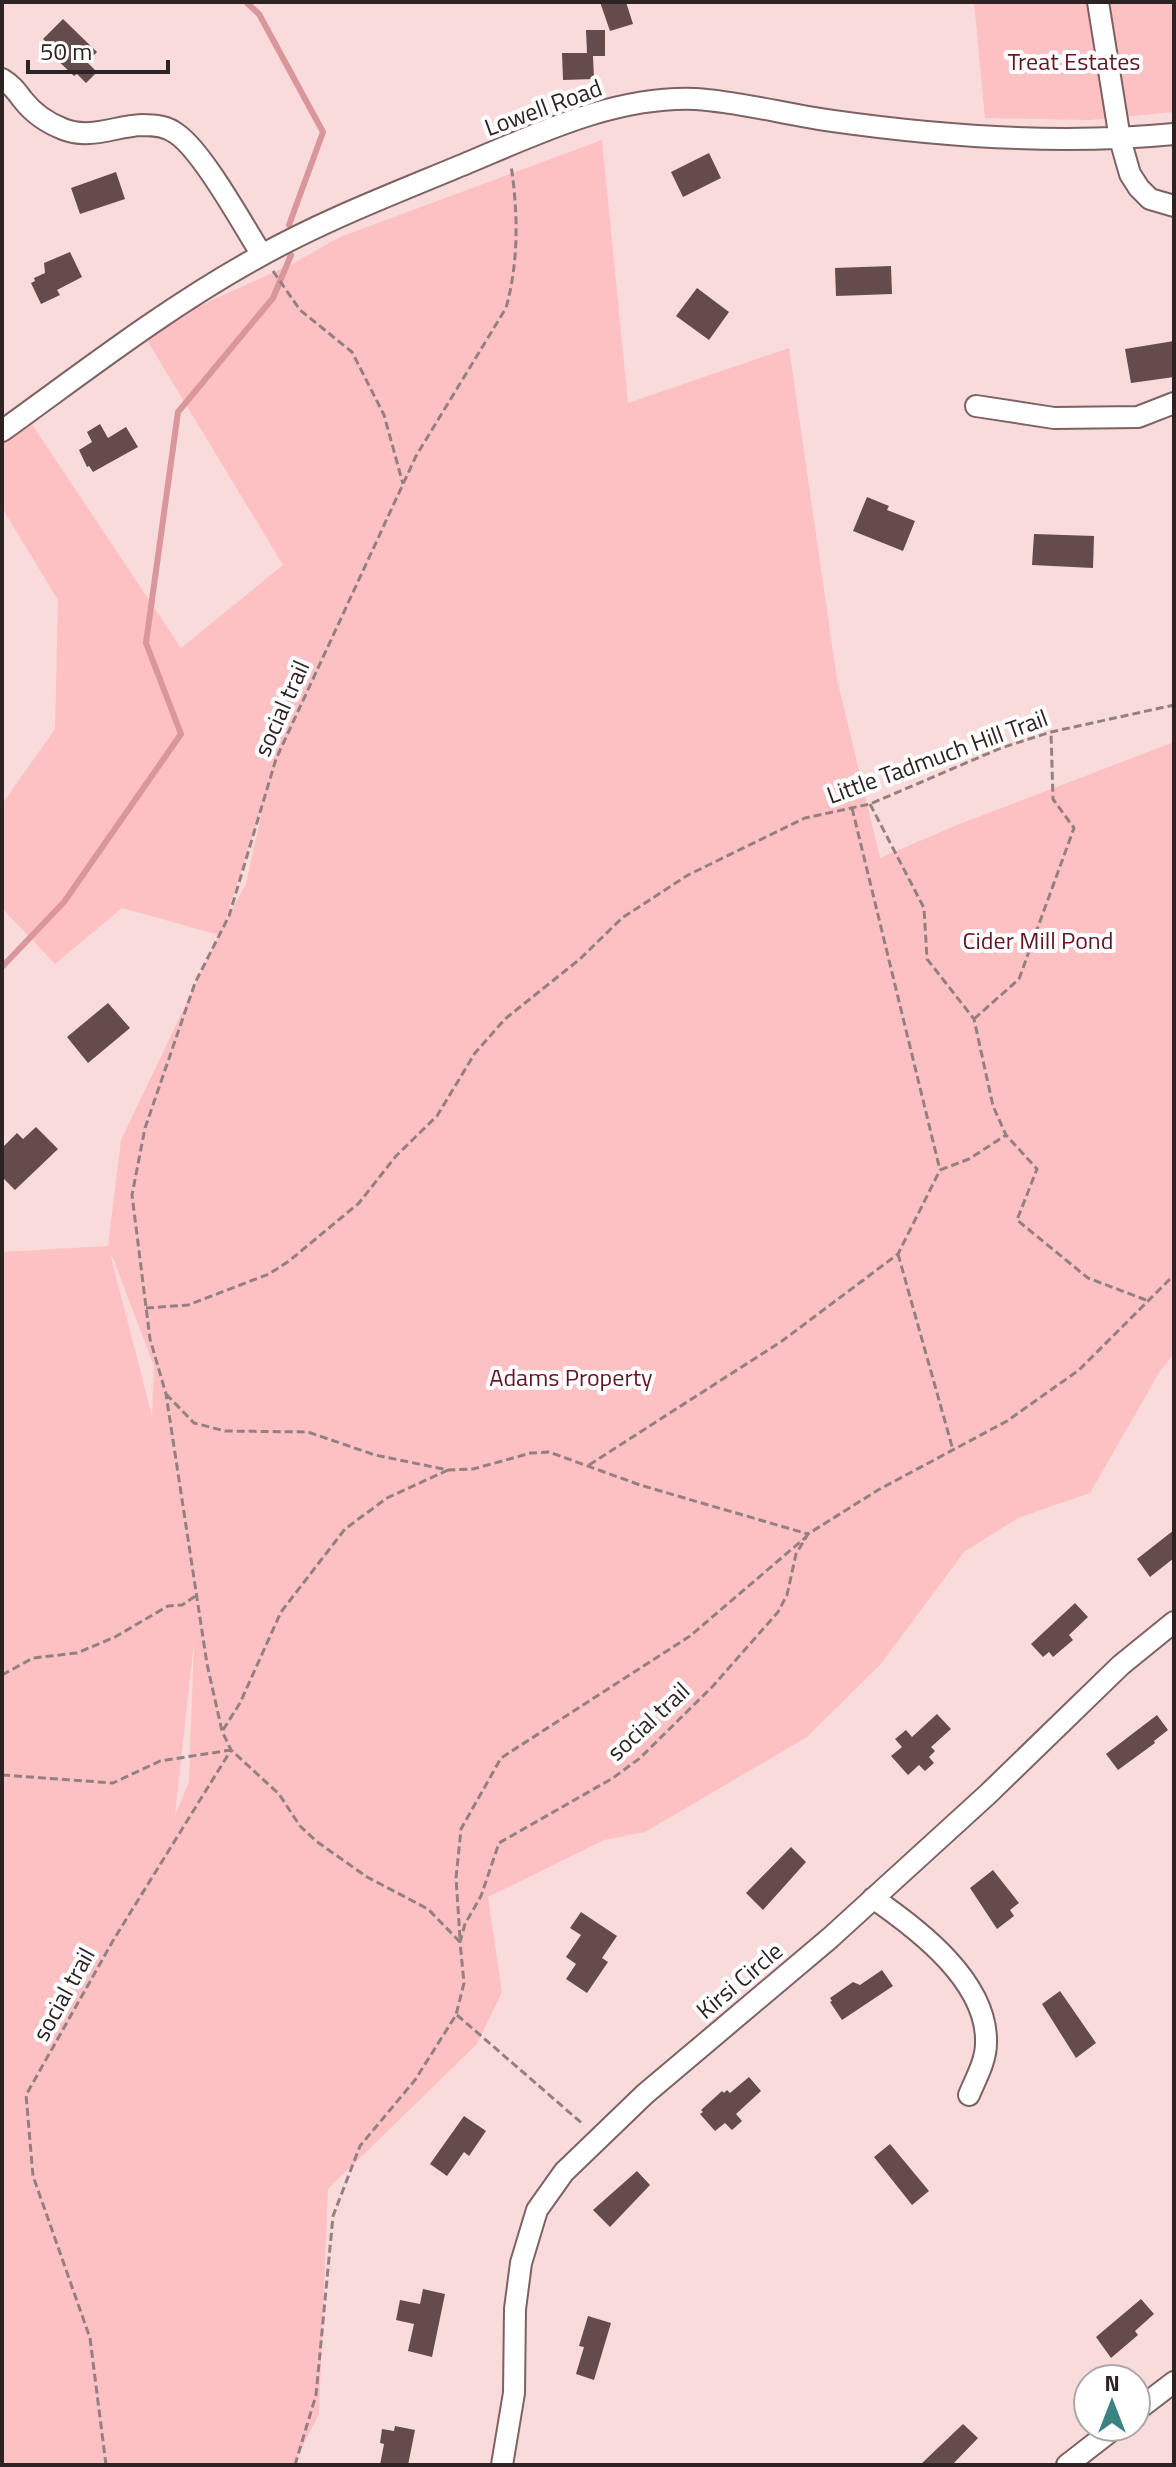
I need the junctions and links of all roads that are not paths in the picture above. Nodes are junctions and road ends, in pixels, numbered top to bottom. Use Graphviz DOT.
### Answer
graph roads {
  1 [pos="1098,2"];
  2 [pos="7,82"];
  3 [pos="1174,134"];
  4 [pos="1120,139"];
  5 [pos="1174,206"];
  6 [pos="266,261"];
  7 [pos="1174,403"];
  8 [pos="976,406"];
  9 [pos="2,431"];
  10 [pos="1174,1622"];
  11 [pos="873,1898"];
  12 [pos="969,2095"];
  13 [pos="1174,2382"];
  14 [pos="1152,2399"];
  15 [pos="1095,2443"];
  16 [pos="502,2465"];
  17 [pos="1067,2465"];
  1 -- 4 [label="street"];
  2 -- 6 [label="street"];
  3 -- 4 [label="street, Lowell Road"];
  4 -- 5 [label="street"];
  4 -- 6 [label="street, Lowell Road"];
  6 -- 9 [label="street, Lowell Road"];
  7 -- 8 [label="street"];
  10 -- 11 [label="street, Kirsi Circle"];
  11 -- 12 [label="street"];
  11 -- 16 [label="street, Kirsi Circle"];
  13 -- 14 [label="street"];
  15 -- 17 [label="street"];
}
